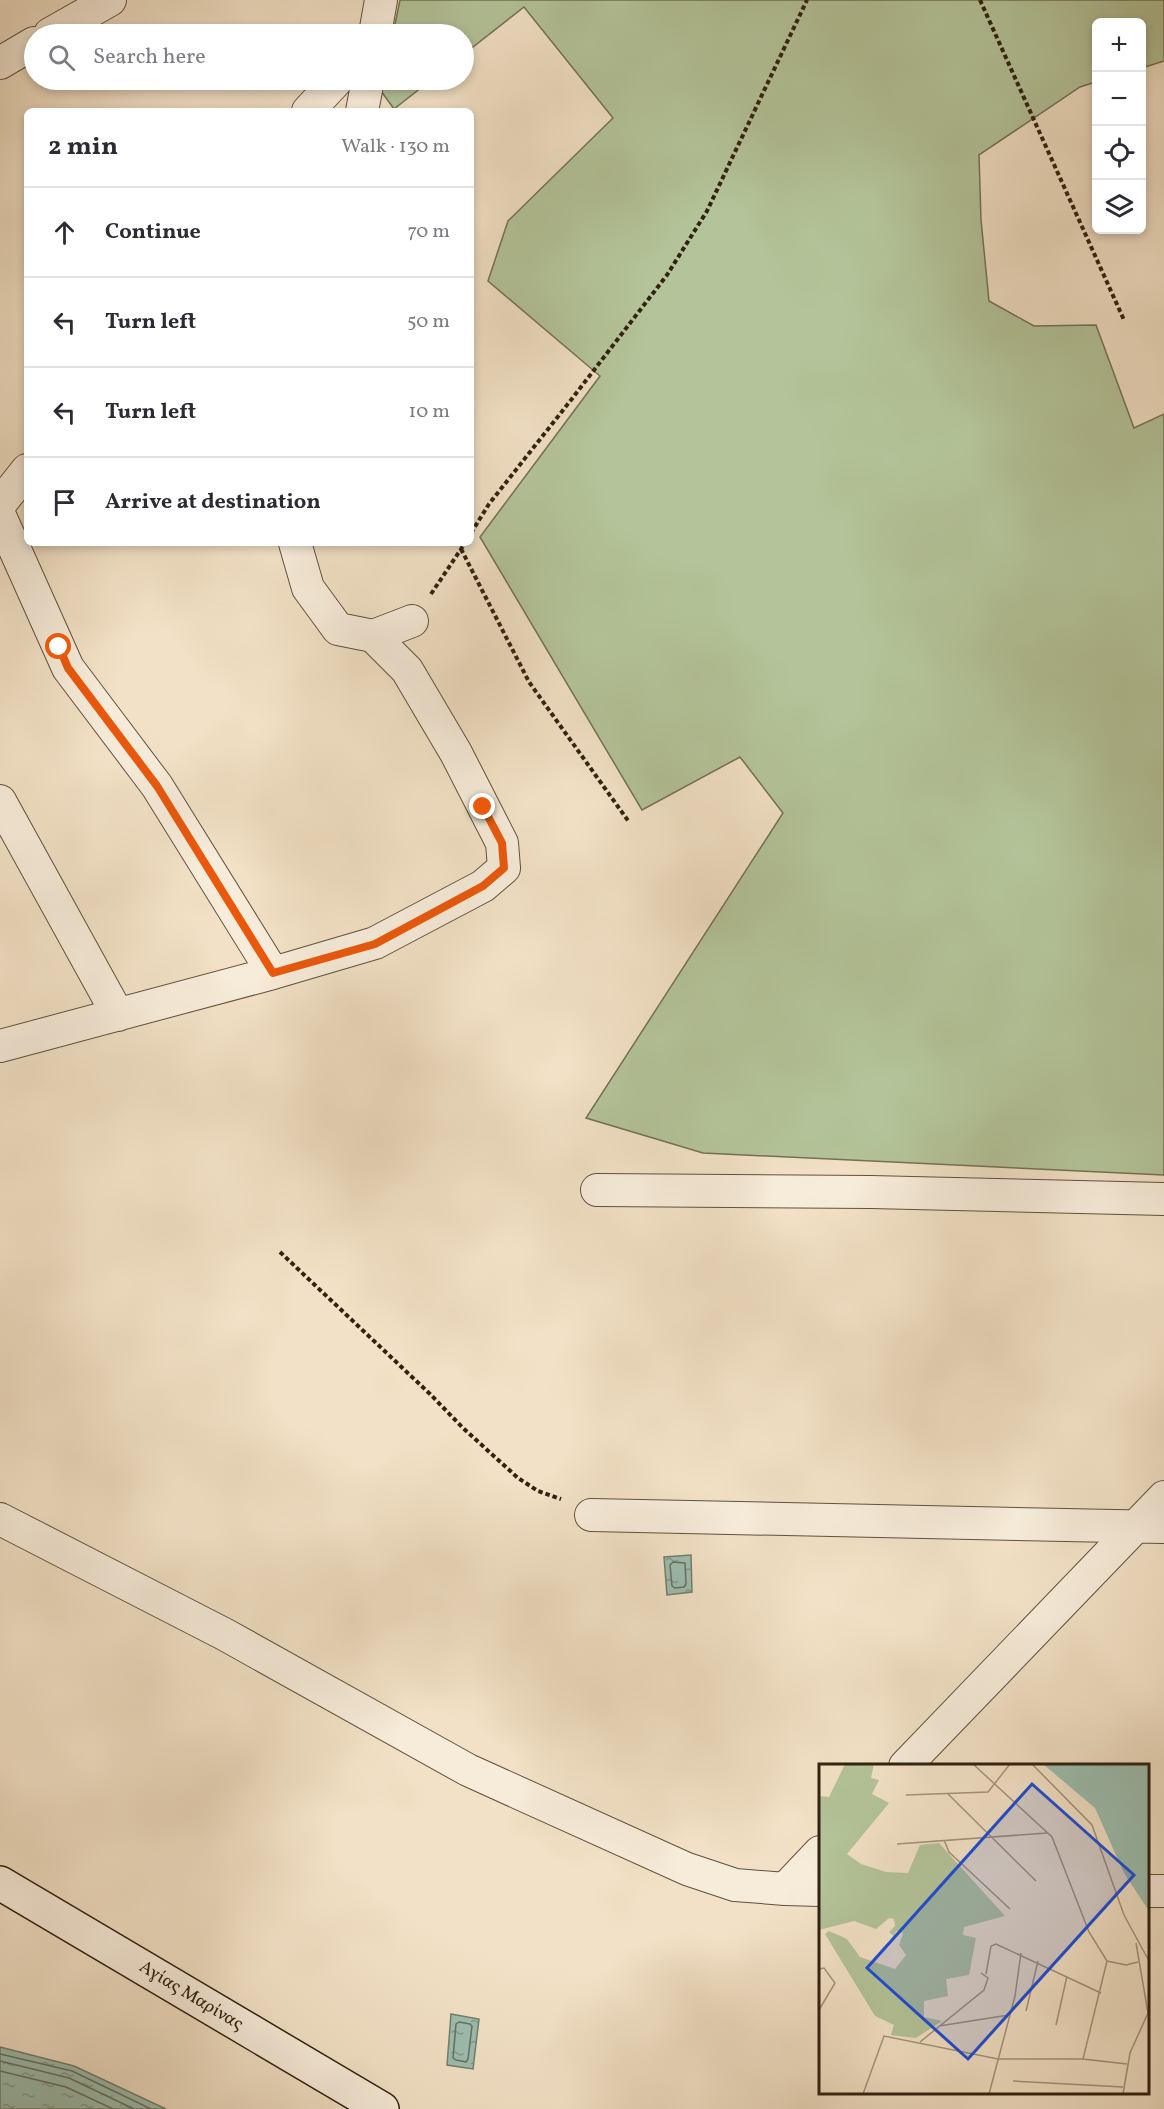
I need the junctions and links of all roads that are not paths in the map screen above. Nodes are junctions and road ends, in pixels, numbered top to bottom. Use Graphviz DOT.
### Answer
graph roads {
  1 [pos="110,0"];
  2 [pos="381,0"];
  3 [pos="68,24"];
  4 [pos="377,24"];
  5 [pos="24,49"];
  6 [pos="0,63"];
  7 [pos="328,90"];
  8 [pos="366,90"];
  9 [pos="311,108"];
  10 [pos="363,108"];
  11 [pos="24,474"];
  12 [pos="0,504"];
  13 [pos="0,516"];
  14 [pos="296,546"];
  15 [pos="412,621"];
  16 [pos="373,636"];
  17 [pos="0,801"];
  18 [pos="273,973"];
  19 [pos="118,1015"];
  20 [pos="0,1046"];
  21 [pos="597,1190"];
  22 [pos="1164,1199"];
  23 [pos="1164,1497"];
  24 [pos="591,1515"];
  25 [pos="0,1519"];
  26 [pos="1150,1526"];
  27 [pos="907,1764"];
  28 [pos="819,1853"];
  29 [pos="0,1883"];
  30 [pos="785,1889"];
  31 [pos="819,1890"];
  32 [pos="382,2109"];
  1 -- 3 [label="street"];
  2 -- 4 [label="street"];
  5 -- 6 [label="street"];
  7 -- 9 [label="street"];
  8 -- 10 [label="street"];
  11 -- 12 [label="street"];
  13 -- 18 [label="street"];
  14 -- 16 [label="street"];
  15 -- 16 [label="street"];
  16 -- 18 [label="street"];
  17 -- 19 [label="street"];
  18 -- 19 [label="street"];
  19 -- 20 [label="street"];
  21 -- 22 [label="street"];
  23 -- 26 [label="street"];
  24 -- 26 [label="street"];
  25 -- 30 [label="street"];
  26 -- 27 [label="street"];
  28 -- 30 [label="street"];
  29 -- 32 [label="main road, Αγίας Μαρίνας"];
  30 -- 31 [label="street"];
}
